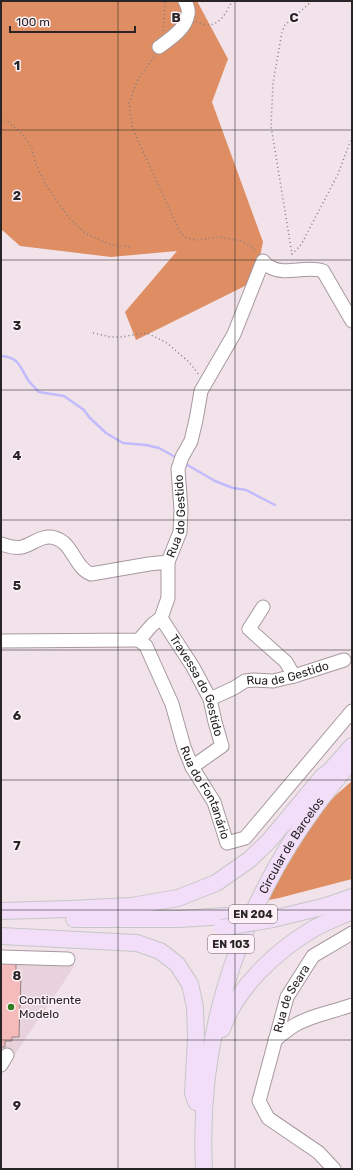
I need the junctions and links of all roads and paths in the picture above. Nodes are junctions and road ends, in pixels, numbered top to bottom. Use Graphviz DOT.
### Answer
graph roads {
  1 [pos="165,1"];
  2 [pos="185,1"];
  3 [pos="232,1"];
  4 [pos="312,1"];
  5 [pos="186,20"];
  6 [pos="158,47"];
  7 [pos="1,118"];
  8 [pos="352,137"];
  9 [pos="130,247"];
  10 [pos="263,261"];
  11 [pos="352,321"];
  12 [pos="93,333"];
  13 [pos="203,386"];
  14 [pos="1,544"];
  15 [pos="168,562"];
  16 [pos="263,607"];
  17 [pos="162,618"];
  18 [pos="139,640"];
  19 [pos="1,641"];
  20 [pos="344,660"];
  21 [pos="294,676"];
  22 [pos="210,699"];
  23 [pos="352,711"];
  24 [pos="352,746"];
  25 [pos="352,761"];
  26 [pos="192,767"];
  27 [pos="330,771"];
  28 [pos="352,773"];
  29 [pos="328,789"];
  30 [pos="352,886"];
  31 [pos="352,897"];
  32 [pos="1,911"];
  33 [pos="352,911"];
  34 [pos="274,914"];
  35 [pos="1,918"];
  36 [pos="224,922"];
  37 [pos="1,928"];
  38 [pos="352,933"];
  39 [pos="1,936"];
  40 [pos="1,957"];
  41 [pos="68,959"];
  42 [pos="352,1005"];
  43 [pos="275,1040"];
  44 [pos="210,1053"];
  45 [pos="196,1102"];
  46 [pos="198,1169"];
  47 [pos="204,1169"];
  48 [pos="334,1169"];
  1 -- 6 [label="path"];
  2 -- 5 [label="street"];
  3 -- 5 [label="path"];
  4 -- 8 [label="path"];
  5 -- 6 [label="street"];
  6 -- 10 [label="path"];
  7 -- 9 [label="path"];
  10 -- 11 [label="street"];
  10 -- 13 [label="street, Rua do Gestido"];
  12 -- 13 [label="path"];
  13 -- 15 [label="street, Rua do Gestido"];
  14 -- 15 [label="street"];
  15 -- 17 [label="street, Rua do Gestido"];
  16 -- 21 [label="street"];
  17 -- 18 [label="street"];
  17 -- 22 [label="street, Travessa do Gestido"];
  18 -- 19 [label="street"];
  18 -- 26 [label="street, Rua do Fontanário"];
  20 -- 21 [label="street, Rua de Gestido"];
  21 -- 22 [label="street, Rua de Gestido"];
  22 -- 26 [label="street, Travessa do Gestido"];
  23 -- 26 [label="street, Rua do Fontanário"];
  24 -- 27 [label="main road, EN 103"];
  25 -- 29 [label="main road, Circular de Barcelos / EN 204"];
  27 -- 32 [label="main road"];
  27 -- 45 [label="main road, EN 103"];
  28 -- 29 [label="main road"];
  29 -- 44 [label="main road, Circular de Barcelos / EN 204"];
  30 -- 34 [label="main road"];
  31 -- 34 [label="main road"];
  33 -- 44 [label="main road, EN 103"];
  34 -- 36 [label="main road, bridge"];
  35 -- 36 [label="main road"];
  36 -- 37 [label="main road"];
  38 -- 43 [label="street, Rua de Seara"];
  39 -- 45 [label="main road"];
  40 -- 41 [label="street"];
  42 -- 43 [label="street"];
  43 -- 48 [label="street, Rua de Seara"];
  44 -- 47 [label="main road, EN 103"];
  45 -- 46 [label="main road, EN 103"];
}
